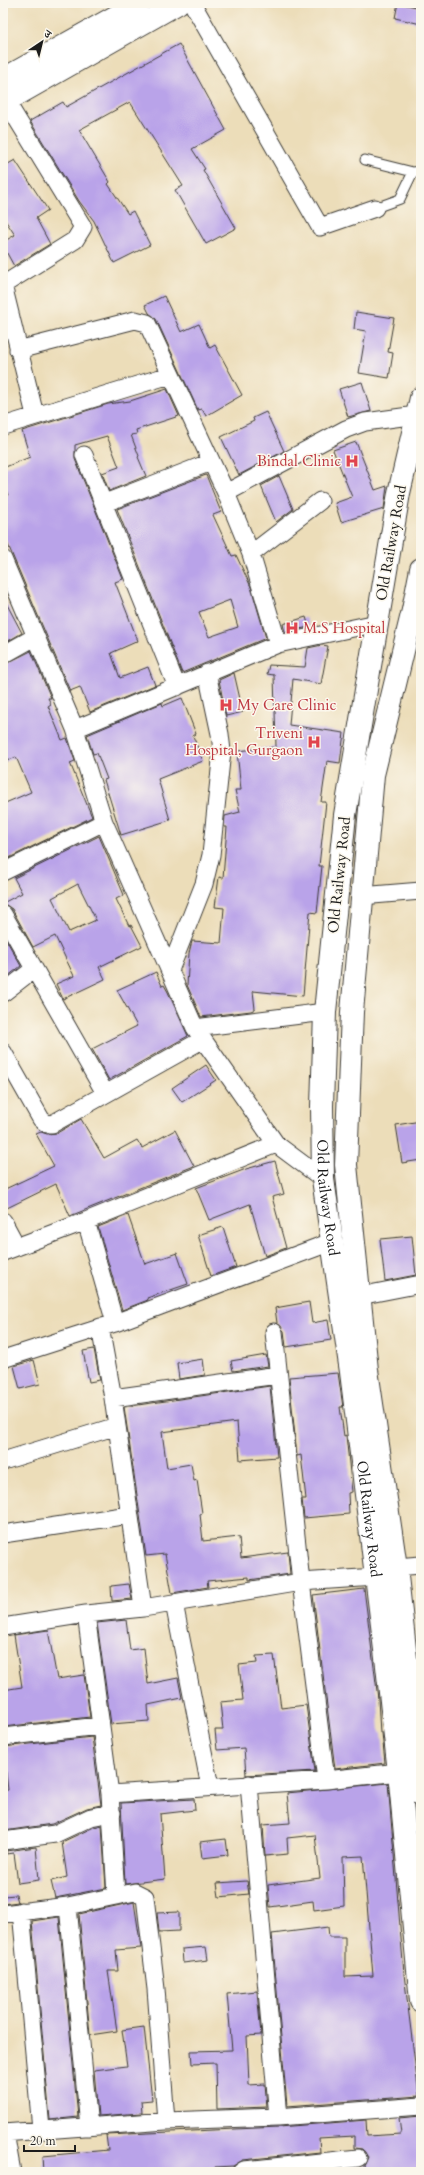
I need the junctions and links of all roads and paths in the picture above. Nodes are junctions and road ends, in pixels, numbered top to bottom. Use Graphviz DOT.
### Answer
graph roads {
  1 [pos="179,3"];
  2 [pos="192,3"];
  3 [pos="137,4"];
  4 [pos="3,80"];
  5 [pos="5,102"];
  6 [pos="365,160"];
  7 [pos="417,172"];
  8 [pos="375,208"];
  9 [pos="18,350"];
  10 [pos="170,375"];
  11 [pos="419,407"];
  12 [pos="35,415"];
  13 [pos="3,426"];
  14 [pos="84,455"];
  15 [pos="211,462"];
  16 [pos="226,493"];
  17 [pos="320,501"];
  18 [pos="104,503"];
  19 [pos="251,554"];
  20 [pos="3,559"];
  21 [pos="421,573"];
  22 [pos="413,610"];
  23 [pos="379,613"];
  24 [pos="36,637"];
  25 [pos="278,644"];
  26 [pos="3,656"];
  27 [pos="207,673"];
  28 [pos="177,687"];
  29 [pos="75,729"];
  30 [pos="104,822"];
  31 [pos="3,872"];
  32 [pos="421,891"];
  33 [pos="361,896"];
  34 [pos="3,914"];
  35 [pos="34,969"];
  36 [pos="170,970"];
  37 [pos="3,993"];
  38 [pos="325,1012"];
  39 [pos="198,1034"];
  40 [pos="3,1052"];
  41 [pos="105,1094"];
  42 [pos="276,1144"];
  43 [pos="323,1179"];
  44 [pos="86,1221"];
  45 [pos="3,1222"];
  46 [pos="331,1242"];
  47 [pos="10,1249"];
  48 [pos="421,1284"];
  49 [pos="349,1298"];
  50 [pos="108,1325"];
  51 [pos="274,1332"];
  52 [pos="3,1359"];
  53 [pos="278,1375"];
  54 [pos="113,1398"];
  55 [pos="117,1426"];
  56 [pos="3,1460"];
  57 [pos="129,1515"];
  58 [pos="3,1534"];
  59 [pos="421,1565"];
  60 [pos="396,1567"];
  61 [pos="376,1577"];
  62 [pos="301,1582"];
  63 [pos="174,1603"];
  64 [pos="143,1608"];
  65 [pos="86,1614"];
  66 [pos="3,1627"];
  67 [pos="99,1726"];
  68 [pos="3,1738"];
  69 [pos="413,1771"];
  70 [pos="326,1780"];
  71 [pos="249,1784"];
  72 [pos="210,1787"];
  73 [pos="110,1794"];
  74 [pos="421,1795"];
  75 [pos="112,1813"];
  76 [pos="3,1841"];
  77 [pos="116,1896"];
  78 [pos="68,1906"];
  79 [pos="21,1911"];
  80 [pos="3,1914"];
  81 [pos="421,2001"];
  82 [pos="421,2106"];
  83 [pos="278,2117"];
  84 [pos="166,2121"];
  85 [pos="88,2127"];
  86 [pos="41,2129"];
  87 [pos="4,2133"];
  88 [pos="358,2158"];
  89 [pos="320,2167"];
  90 [pos="12,2172"];
  91 [pos="241,2172"];
  1 -- 5 [label="street"];
  2 -- 8 [label="street"];
  3 -- 4 [label="street"];
  5 -- 9 [label="street"];
  6 -- 7 [label="lane"];
  7 -- 8 [label="lane"];
  9 -- 10 [label="street"];
  9 -- 12 [label="street"];
  10 -- 12 [label="street"];
  10 -- 15 [label="street"];
  11 -- 16 [label="street"];
  11 -- 23 [label="main road, Old Railway Road"];
  12 -- 13 [label="street"];
  14 -- 18 [label="street"];
  15 -- 16 [label="street"];
  15 -- 18 [label="street"];
  16 -- 19 [label="street"];
  17 -- 19 [label="street"];
  18 -- 28 [label="street"];
  19 -- 25 [label="street"];
  20 -- 24 [label="street"];
  21 -- 22 [label="main road, Old Railway Road"];
  22 -- 23 [label="main road"];
  22 -- 33 [label="main road, Old Railway Road"];
  23 -- 25 [label="street"];
  23 -- 38 [label="main road, Old Railway Road"];
  24 -- 26 [label="street"];
  24 -- 29 [label="street"];
  25 -- 27 [label="street"];
  27 -- 28 [label="street"];
  27 -- 36 [label="street"];
  28 -- 29 [label="street"];
  29 -- 30 [label="street"];
  30 -- 31 [label="street"];
  30 -- 36 [label="street"];
  32 -- 33 [label="street"];
  33 -- 49 [label="main road, Old Railway Road"];
  34 -- 35 [label="street"];
  35 -- 37 [label="street"];
  35 -- 41 [label="street"];
  36 -- 39 [label="street"];
  38 -- 39 [label="street"];
  38 -- 43 [label="main road, Old Railway Road"];
  39 -- 41 [label="street"];
  39 -- 42 [label="street"];
  40 -- 41 [label="street"];
  42 -- 43 [label="street"];
  42 -- 44 [label="street"];
  43 -- 46 [label="main road, Old Railway Road"];
  44 -- 47 [label="street"];
  44 -- 50 [label="street"];
  45 -- 47 [label="street"];
  46 -- 49 [label="main road, Old Railway Road"];
  46 -- 50 [label="street"];
  48 -- 49 [label="street"];
  49 -- 60 [label="main road, Old Railway Road"];
  49 -- 61 [label="main road, Old Railway Road"];
  50 -- 52 [label="street"];
  50 -- 54 [label="street"];
  51 -- 53 [label="street"];
  53 -- 54 [label="street"];
  53 -- 62 [label="street"];
  54 -- 55 [label="street"];
  55 -- 56 [label="street"];
  55 -- 57 [label="street"];
  57 -- 58 [label="street"];
  57 -- 64 [label="street"];
  59 -- 60 [label="street"];
  60 -- 69 [label="main road, Old Railway Road"];
  61 -- 62 [label="street"];
  61 -- 69 [label="main road, Old Railway Road"];
  62 -- 63 [label="street"];
  62 -- 70 [label="street"];
  63 -- 64 [label="street"];
  63 -- 72 [label="street"];
  64 -- 65 [label="street"];
  65 -- 66 [label="street"];
  65 -- 67 [label="street"];
  67 -- 68 [label="street"];
  67 -- 73 [label="street"];
  69 -- 70 [label="street"];
  69 -- 74 [label="main road, Old Railway Road"];
  69 -- 81 [label="main road, Old Railway Road"];
  70 -- 71 [label="street"];
  71 -- 72 [label="street"];
  71 -- 83 [label="street"];
  72 -- 73 [label="street"];
  73 -- 75 [label="street"];
  75 -- 76 [label="street"];
  75 -- 77 [label="street"];
  77 -- 78 [label="street"];
  77 -- 84 [label="street"];
  78 -- 79 [label="street"];
  78 -- 85 [label="street"];
  79 -- 80 [label="street"];
  79 -- 86 [label="street"];
  82 -- 83 [label="street"];
  83 -- 84 [label="street"];
  84 -- 85 [label="street"];
  85 -- 86 [label="street"];
  86 -- 87 [label="street"];
  87 -- 90 [label="street"];
  88 -- 89 [label="street"];
  89 -- 91 [label="street"];
}
